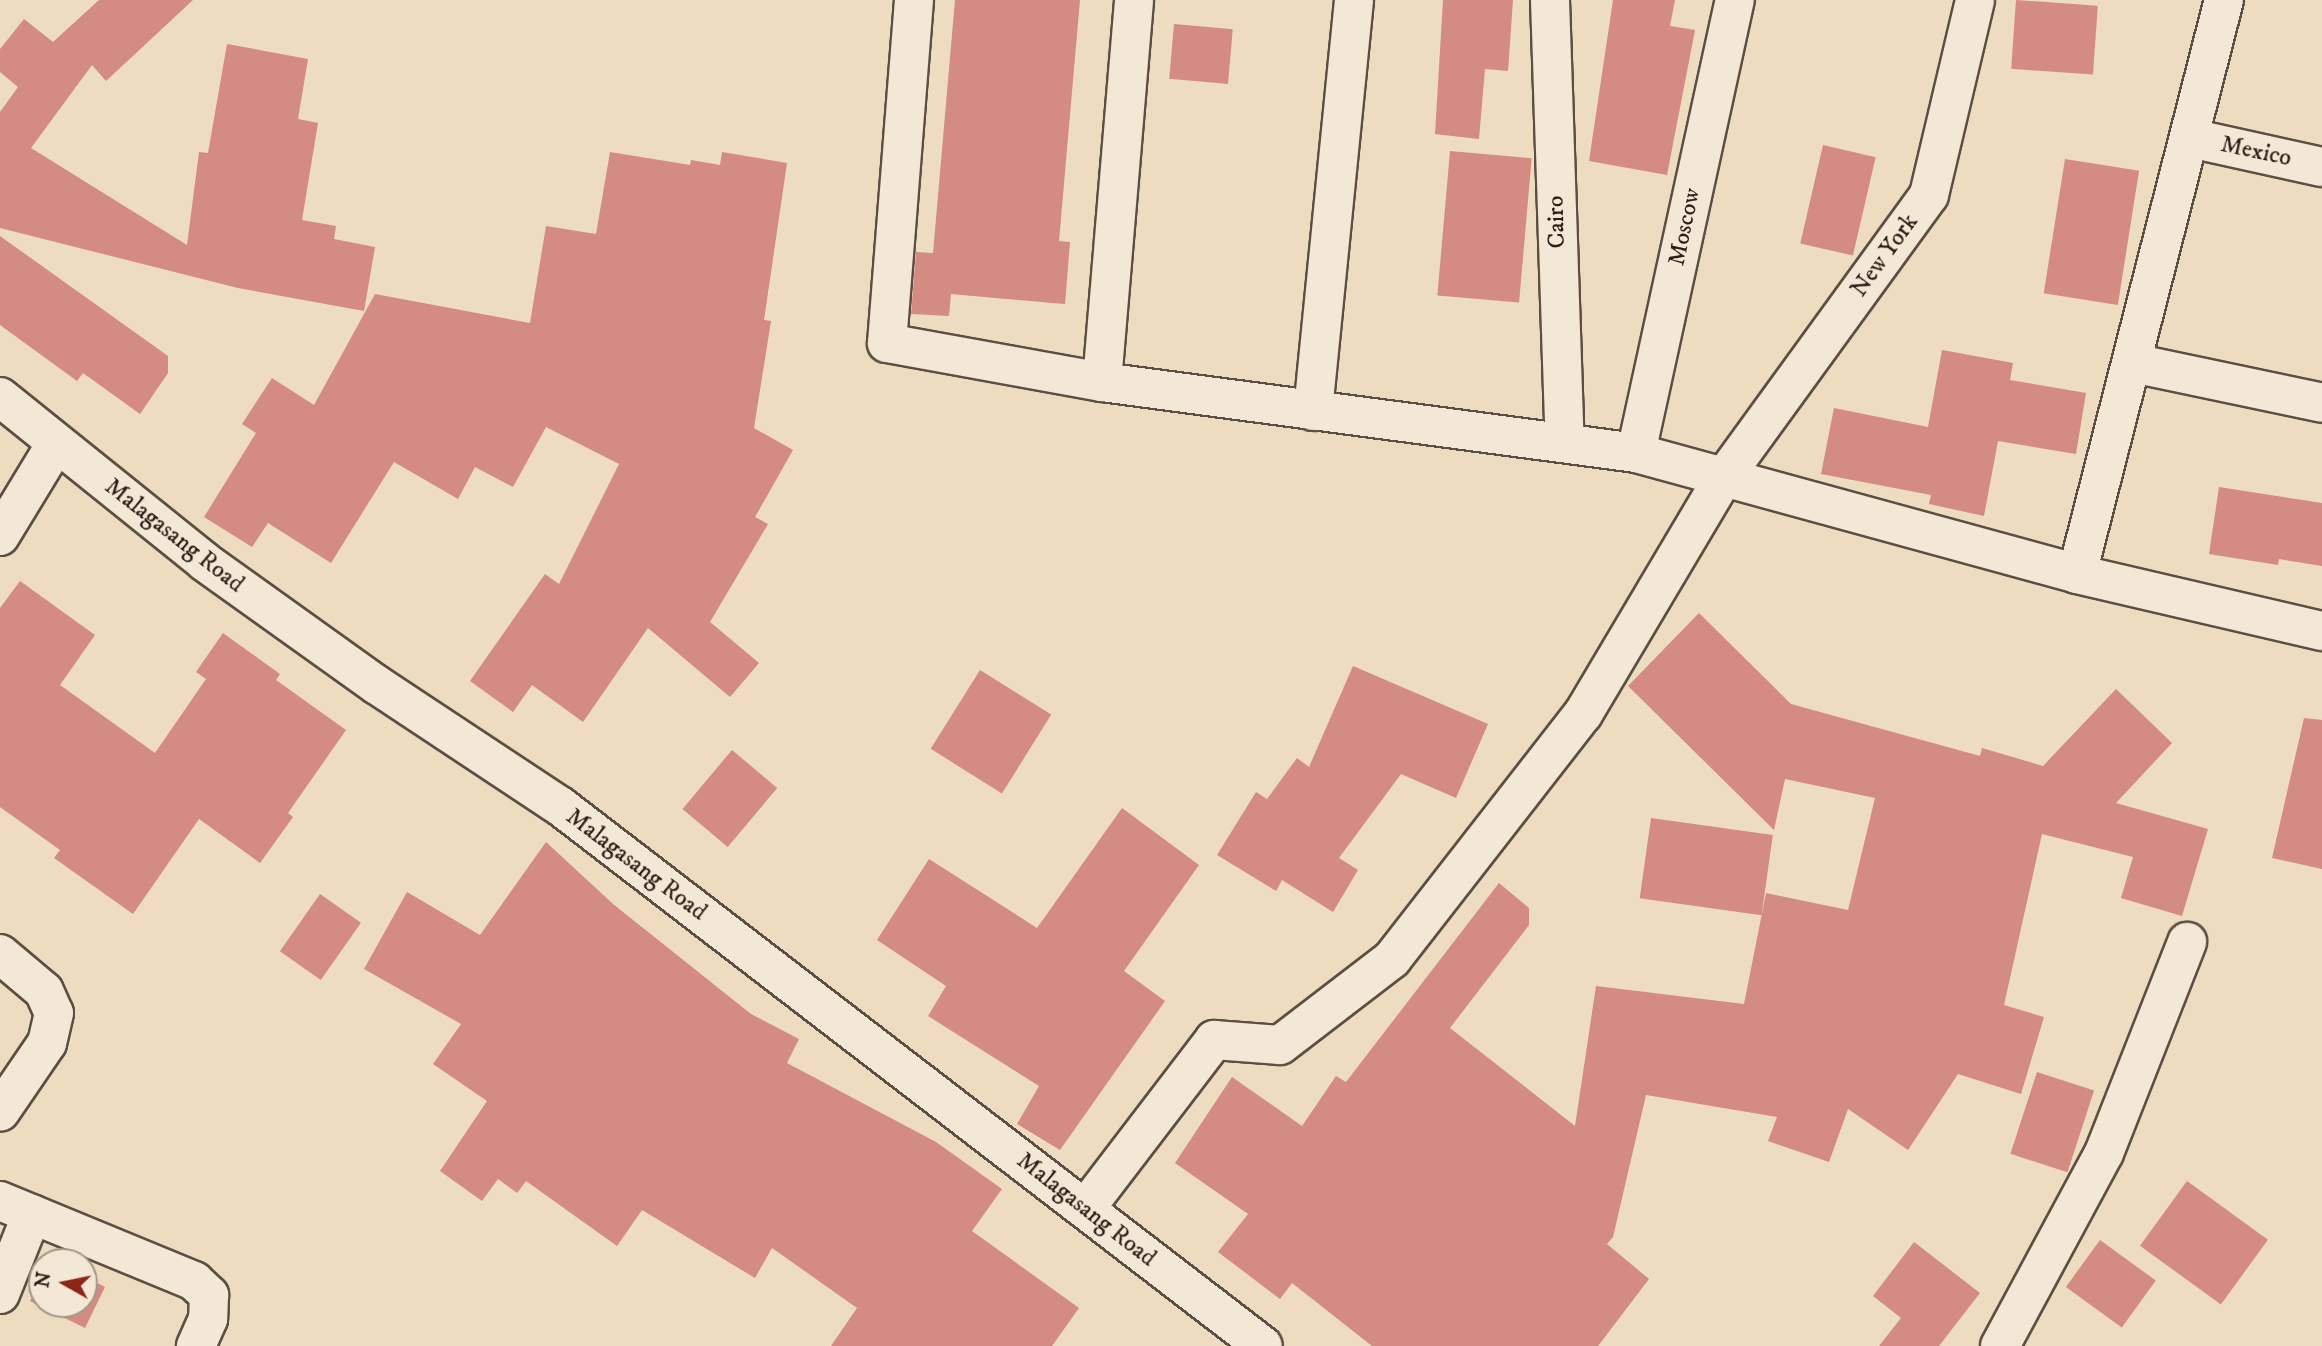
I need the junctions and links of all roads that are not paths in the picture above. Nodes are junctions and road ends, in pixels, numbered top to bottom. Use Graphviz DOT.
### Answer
graph roads {
  1 [pos="914,0"];
  2 [pos="1134,0"];
  3 [pos="1354,0"];
  4 [pos="1550,0"];
  5 [pos="1735,0"];
  6 [pos="1975,0"];
  7 [pos="2224,0"];
  8 [pos="2190,138"];
  9 [pos="2322,167"];
  10 [pos="2133,363"];
  11 [pos="1102,382"];
  12 [pos="0,397"];
  13 [pos="2322,403"];
  14 [pos="1313,411"];
  15 [pos="1564,443"];
  16 [pos="56,444"];
  17 [pos="1636,453"];
  18 [pos="1722,480"];
  19 [pos="0,536"];
  20 [pos="2077,574"];
  21 [pos="2322,631"];
  22 [pos="2187,942"];
  23 [pos="0,954"];
  24 [pos="0,1112"];
  25 [pos="16,1208"];
  26 [pos="1085,1209"];
  27 [pos="0,1294"];
  28 [pos="195,1346"];
  29 [pos="1263,1346"];
  30 [pos="2000,1346"];
  1 -- 11 [label="street"];
  2 -- 11 [label="street"];
  3 -- 14 [label="street"];
  4 -- 15 [label="street, Cairo"];
  5 -- 17 [label="street, Moscow"];
  6 -- 18 [label="street, New York"];
  7 -- 8 [label="street"];
  8 -- 9 [label="street, Mexico"];
  8 -- 10 [label="street"];
  10 -- 13 [label="street"];
  10 -- 20 [label="street"];
  11 -- 14 [label="street"];
  12 -- 16 [label="street, Malagasang Road"];
  14 -- 15 [label="street"];
  15 -- 17 [label="street"];
  16 -- 19 [label="street"];
  16 -- 26 [label="street, Malagasang Road"];
  17 -- 18 [label="street"];
  18 -- 20 [label="street"];
  18 -- 26 [label="street, New York"];
  20 -- 21 [label="street"];
  22 -- 30 [label="street"];
  23 -- 24 [label="street"];
  25 -- 27 [label="street"];
  25 -- 28 [label="street"];
  26 -- 29 [label="street, Malagasang Road"];
}
